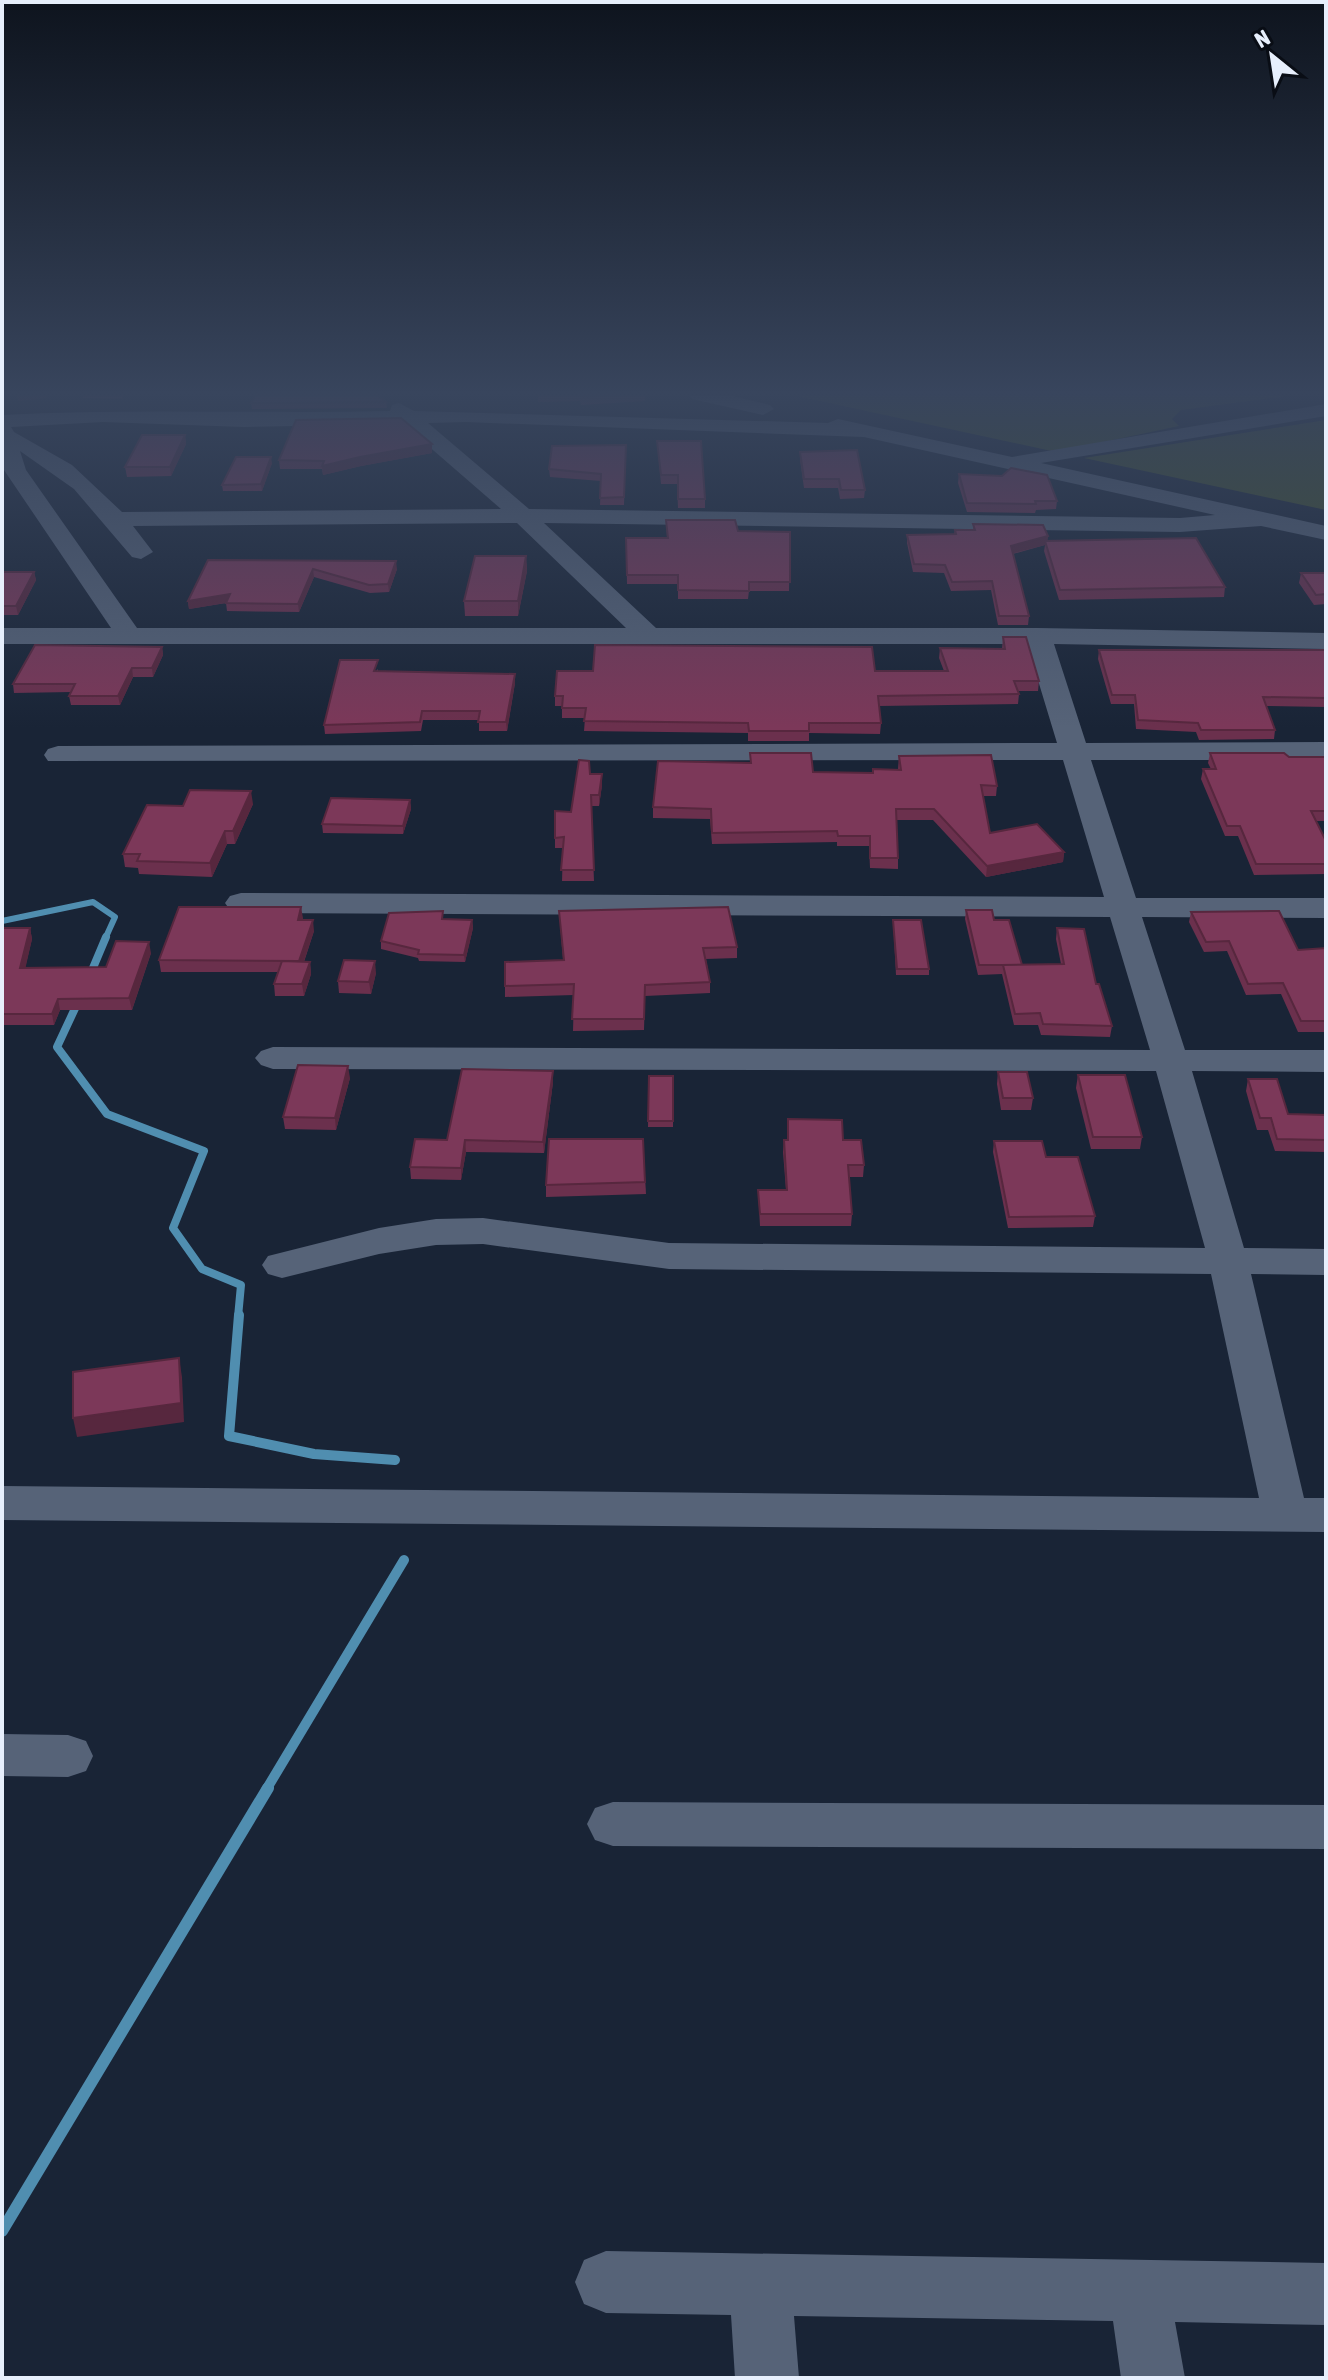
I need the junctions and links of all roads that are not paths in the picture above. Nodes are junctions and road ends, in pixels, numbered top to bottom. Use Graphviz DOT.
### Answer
graph roads {
  1 [pos="40,506"];
  2 [pos="104,506"];
  3 [pos="511,506"];
  4 [pos="1200,506"];
  5 [pos="523,516"];
  6 [pos="118,519"];
  7 [pos="1259,519"];
  8 [pos="1326,523"];
  9 [pos="1299,527"];
  10 [pos="1326,533"];
  11 [pos="141,552"];
  12 [pos="2,636"];
  13 [pos="129,636"];
  14 [pos="1038,636"];
  15 [pos="650,637"];
  16 [pos="1326,641"];
  17 [pos="1076,750"];
  18 [pos="1326,751"];
  19 [pos="58,755"];
  20 [pos="241,903"];
  21 [pos="1326,908"];
  22 [pos="1123,909"];
  23 [pos="273,1058"];
  24 [pos="1171,1061"];
  25 [pos="1326,1061"];
  26 [pos="1228,1261"];
  27 [pos="1326,1262"];
  28 [pos="282,1265"];
  29 [pos="2,1503"];
  30 [pos="1306,1515"];
  31 [pos="2,1755"];
  32 [pos="68,1756"];
  33 [pos="613,1824"];
  34 [pos="1326,1827"];
  35 [pos="606,2282"];
  36 [pos="760,2282"];
  37 [pos="1139,2290"];
  38 [pos="1326,2294"];
  39 [pos="767,2378"];
  40 [pos="1153,2378"];
  1 -- 13 [label="street"];
  2 -- 6 [label="street"];
  3 -- 5 [label="street"];
  4 -- 7 [label="street"];
  5 -- 6 [label="street"];
  5 -- 7 [label="street"];
  5 -- 15 [label="street"];
  6 -- 11 [label="street"];
  7 -- 9 [label="street"];
  8 -- 9 [label="street"];
  9 -- 10 [label="street"];
  12 -- 13 [label="street"];
  13 -- 15 [label="street"];
  14 -- 15 [label="street"];
  14 -- 16 [label="street"];
  14 -- 17 [label="street"];
  17 -- 18 [label="street"];
  17 -- 19 [label="street"];
  17 -- 22 [label="street"];
  20 -- 22 [label="street"];
  21 -- 22 [label="street"];
  22 -- 24 [label="street"];
  23 -- 24 [label="street"];
  24 -- 25 [label="street"];
  24 -- 26 [label="street"];
  26 -- 27 [label="street"];
  26 -- 28 [label="street"];
  26 -- 30 [label="street"];
  29 -- 30 [label="street"];
  31 -- 32 [label="street"];
  33 -- 34 [label="street"];
  35 -- 36 [label="street"];
  36 -- 37 [label="street"];
  36 -- 39 [label="street"];
  37 -- 38 [label="street"];
  37 -- 40 [label="street"];
}
